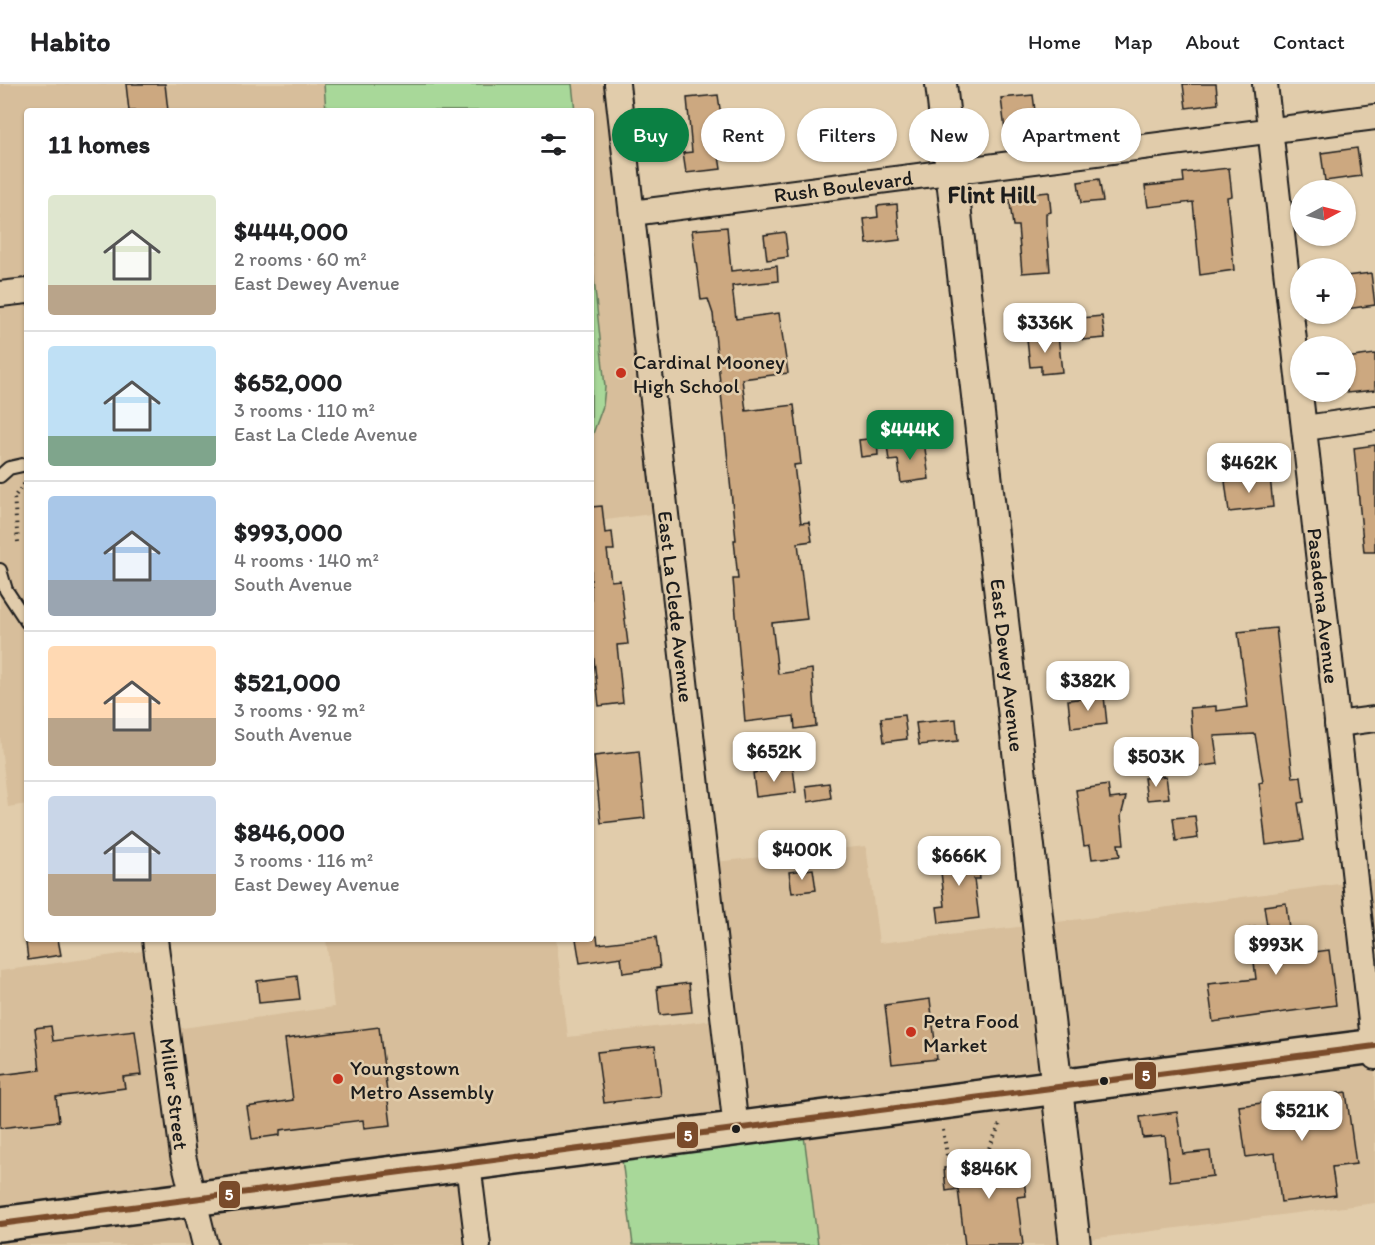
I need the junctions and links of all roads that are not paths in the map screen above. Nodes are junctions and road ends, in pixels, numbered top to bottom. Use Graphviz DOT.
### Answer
graph roads {
  1 [pos="617,84"];
  2 [pos="941,84"];
  3 [pos="1265,84"];
  4 [pos="1375,117"];
  5 [pos="1270,131"];
  6 [pos="950,172"];
  7 [pos="632,213"];
  8 [pos="24,291"];
  9 [pos="0,294"];
  10 [pos="1375,418"];
  11 [pos="1305,428"];
  12 [pos="24,465"];
  13 [pos="0,476"];
  14 [pos="0,570"];
  15 [pos="24,617"];
  16 [pos="1375,719"];
  17 [pos="1337,724"];
  18 [pos="156,942"];
  19 [pos="1375,1050"];
  20 [pos="1055,1088"];
  21 [pos="736,1129"];
  22 [pos="468,1164"];
  23 [pos="193,1199"];
  24 [pos="0,1224"];
  25 [pos="205,1245"];
  26 [pos="478,1245"];
  27 [pos="1075,1245"];
  1 -- 7 [label="street, East La Clede Avenue"];
  2 -- 6 [label="street, East Dewey Avenue"];
  3 -- 5 [label="street, Pasadena Avenue"];
  4 -- 5 [label="street, Rush Boulevard"];
  5 -- 6 [label="street, Rush Boulevard"];
  5 -- 11 [label="street, Pasadena Avenue"];
  6 -- 7 [label="street, Rush Boulevard"];
  6 -- 20 [label="street, East Dewey Avenue"];
  7 -- 21 [label="street, East La Clede Avenue"];
  8 -- 9 [label="street"];
  10 -- 11 [label="street"];
  11 -- 17 [label="street, Pasadena Avenue"];
  12 -- 13 [label="lane"];
  14 -- 15 [label="lane"];
  16 -- 17 [label="street"];
  17 -- 19 [label="street, Pasadena Avenue"];
  18 -- 23 [label="street, Miller Street"];
  19 -- 20 [label="main road"];
  20 -- 21 [label="main road"];
  20 -- 27 [label="street, East Dewey Avenue"];
  21 -- 22 [label="main road"];
  22 -- 23 [label="main road"];
  22 -- 26 [label="street"];
  23 -- 24 [label="main road"];
  23 -- 25 [label="street, Miller Street"];
}
